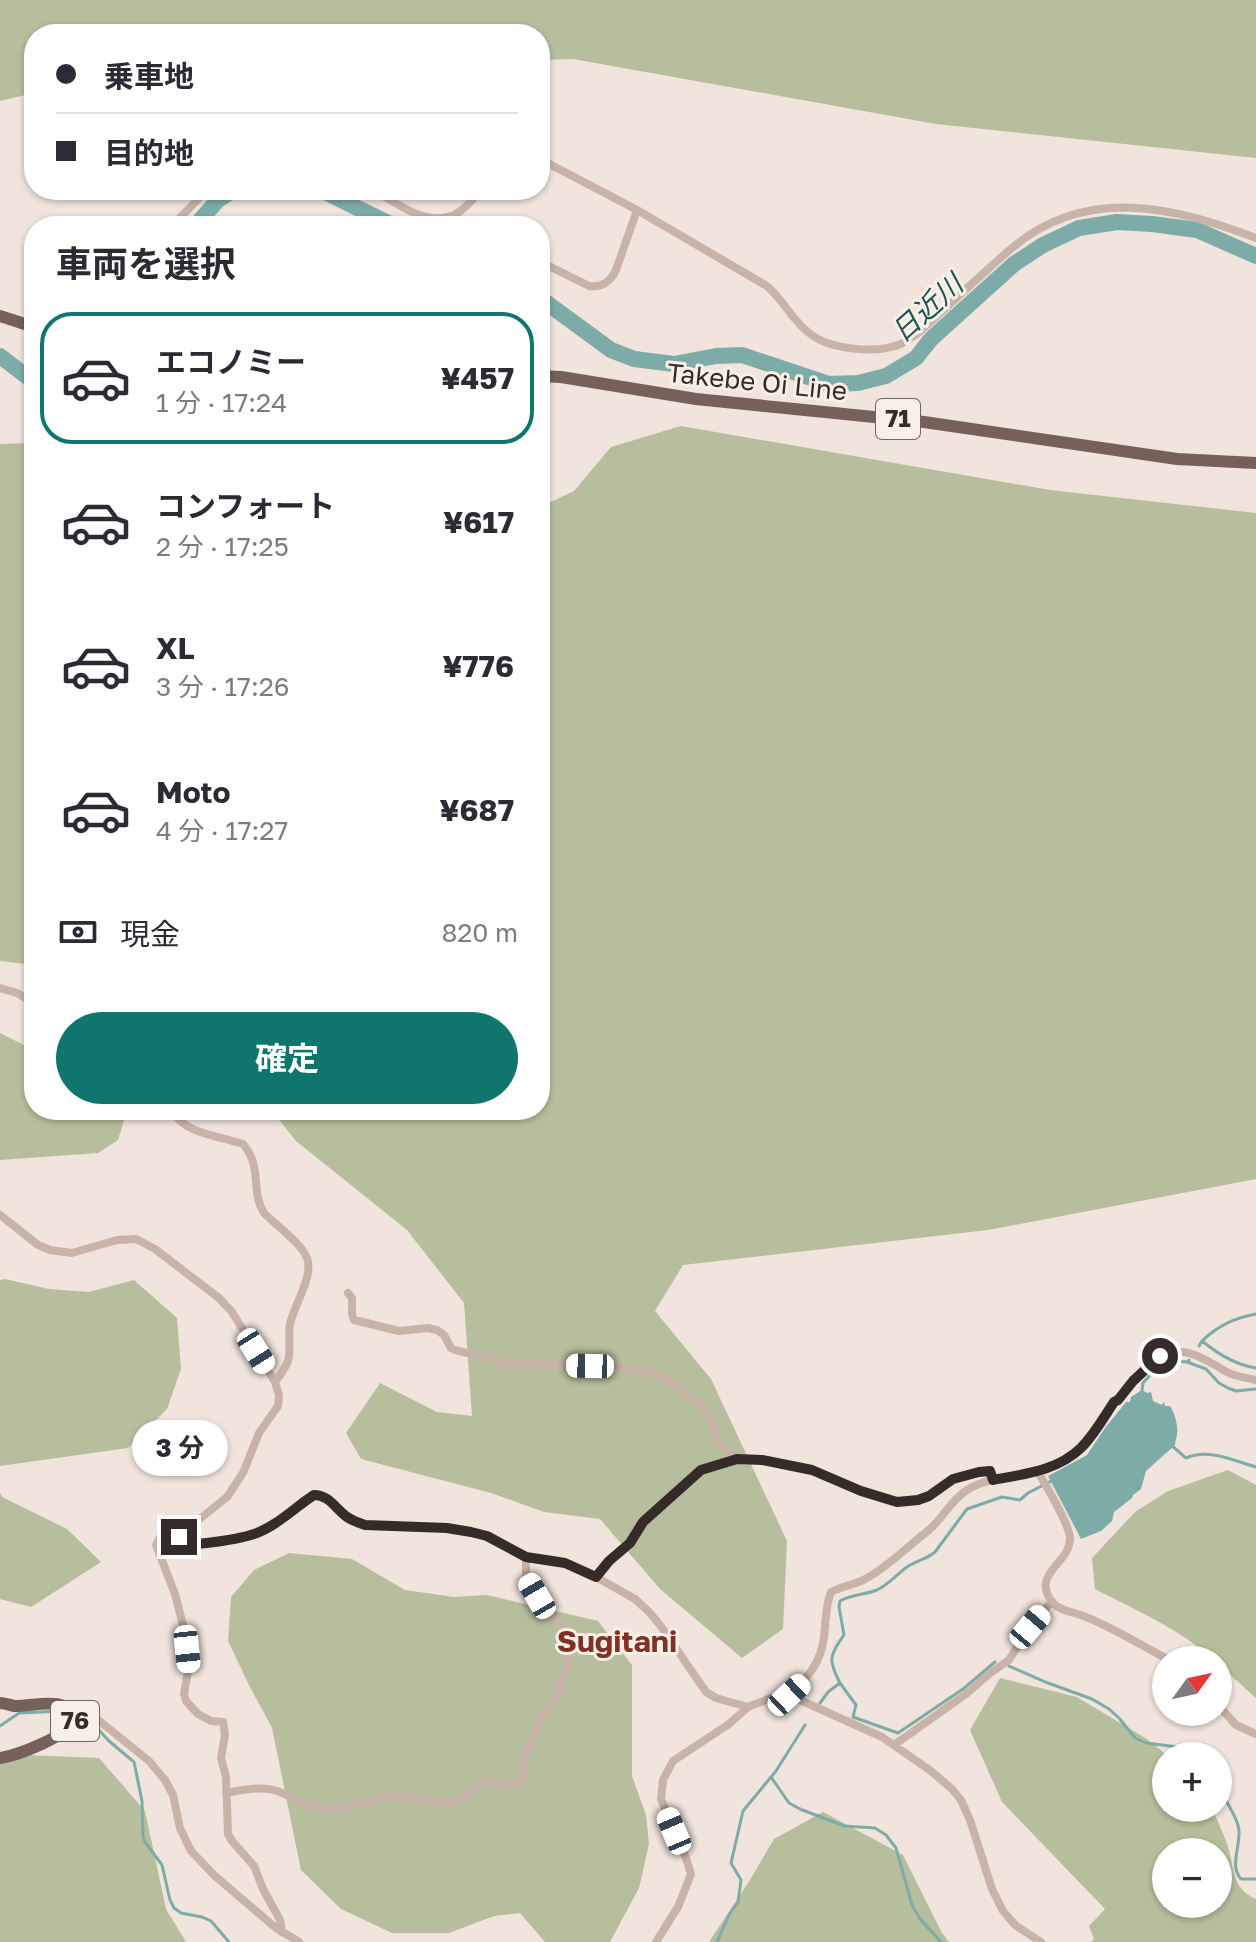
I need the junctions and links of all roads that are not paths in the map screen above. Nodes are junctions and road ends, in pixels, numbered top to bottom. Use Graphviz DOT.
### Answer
graph roads {
  1 [pos="550,164"];
  2 [pos="197,200"];
  3 [pos="391,200"];
  4 [pos="471,200"];
  5 [pos="637,210"];
  6 [pos="182,216"];
  7 [pos="423,216"];
  8 [pos="451,216"];
  9 [pos="1256,238"];
  10 [pos="550,266"];
  11 [pos="0,316"];
  12 [pos="24,324"];
  13 [pos="550,376"];
  14 [pos="1256,463"];
  15 [pos="0,988"];
  16 [pos="24,997"];
  17 [pos="179,1120"];
  18 [pos="0,1215"];
  19 [pos="348,1293"];
  20 [pos="1256,1380"];
  21 [pos="275,1382"];
  22 [pos="737,1459"];
  23 [pos="1038,1472"];
  24 [pos="993,1480"];
  25 [pos="175,1525"];
  26 [pos="526,1557"];
  27 [pos="596,1577"];
  28 [pos="1052,1601"];
  29 [pos="1152,1651"];
  30 [pos="789,1695"];
  31 [pos="0,1703"];
  32 [pos="748,1707"];
  33 [pos="75,1715"];
  34 [pos="1232,1721"];
  35 [pos="1256,1734"];
  36 [pos="894,1745"];
  37 [pos="0,1758"];
  38 [pos="226,1793"];
  39 [pos="282,1932"];
  40 [pos="299,1942"];
  41 [pos="656,1942"];
  42 [pos="1041,1942"];
  1 -- 5 [label="street"];
  2 -- 6 [label="street"];
  3 -- 7 [label="street"];
  4 -- 8 [label="street"];
  5 -- 9 [label="street"];
  5 -- 10 [label="street"];
  11 -- 12 [label="main road"];
  13 -- 14 [label="main road, Takebe Oi Line / 71"];
  15 -- 16 [label="street"];
  17 -- 21 [label="street"];
  18 -- 21 [label="street"];
  19 -- 22 [label="street"];
  20 -- 23 [label="street"];
  21 -- 25 [label="street"];
  22 -- 24 [label="street"];
  22 -- 27 [label="street"];
  23 -- 24 [label="street"];
  23 -- 28 [label="street"];
  24 -- 30 [label="street"];
  25 -- 26 [label="street"];
  25 -- 38 [label="street"];
  26 -- 27 [label="street"];
  26 -- 38 [label="street"];
  27 -- 32 [label="street"];
  28 -- 29 [label="street"];
  28 -- 36 [label="street"];
  30 -- 32 [label="street"];
  30 -- 36 [label="street"];
  31 -- 33 [label="main road, 76"];
  32 -- 41 [label="street"];
  33 -- 37 [label="main road, 76"];
  33 -- 39 [label="street"];
  34 -- 35 [label="street"];
  36 -- 42 [label="street"];
  38 -- 39 [label="street"];
  39 -- 40 [label="street"];
}
